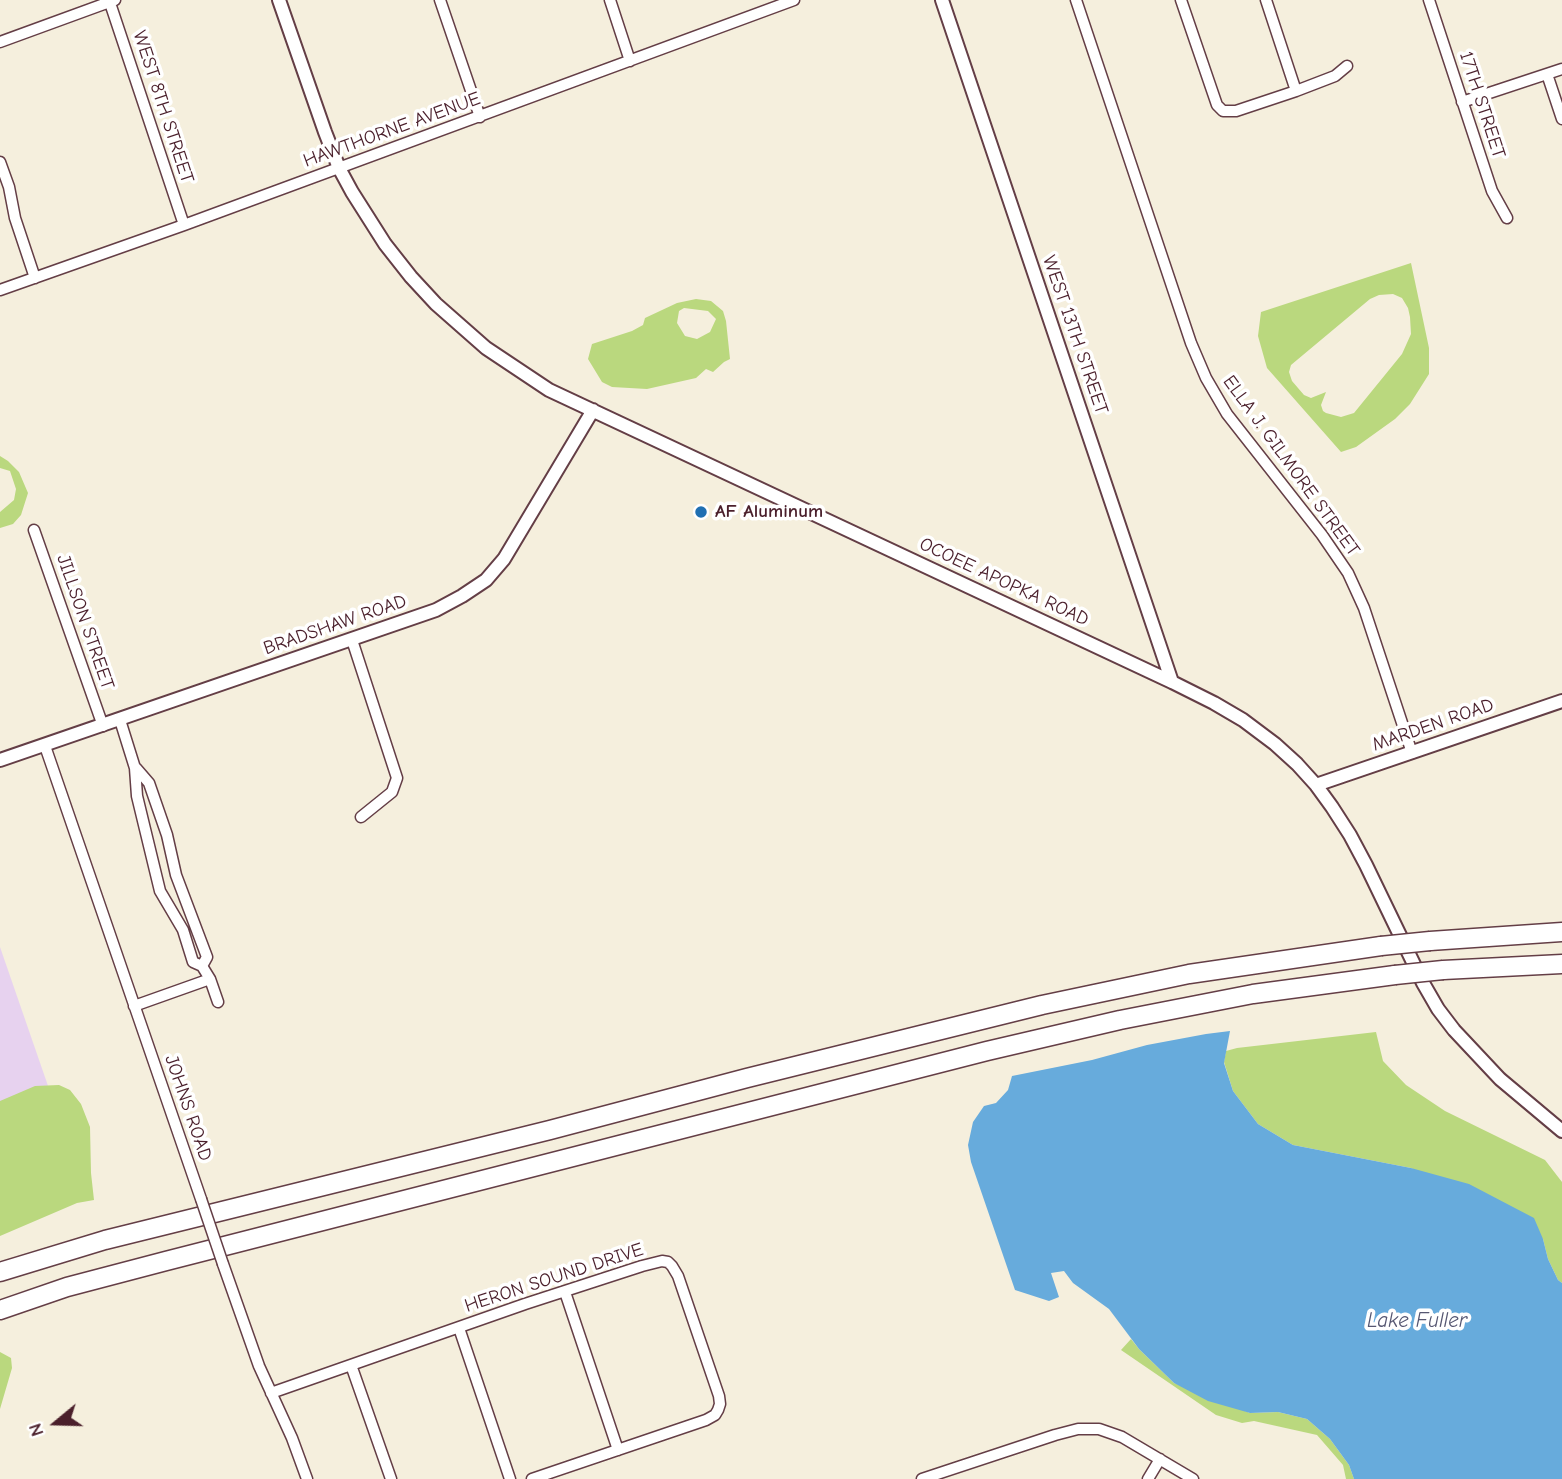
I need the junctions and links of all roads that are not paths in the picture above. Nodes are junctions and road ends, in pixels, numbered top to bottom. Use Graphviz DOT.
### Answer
graph roads {
  1 [pos="279,0"];
  2 [pos="440,0"];
  3 [pos="610,0"];
  4 [pos="794,0"];
  5 [pos="942,0"];
  6 [pos="1076,0"];
  7 [pos="1181,0"];
  8 [pos="1266,0"];
  9 [pos="1429,0"];
  10 [pos="112,1"];
  11 [pos="777,3"];
  12 [pos="0,42"];
  13 [pos="630,61"];
  14 [pos="1347,66"];
  15 [pos="1562,69"];
  16 [pos="1547,74"];
  17 [pos="1296,91"];
  18 [pos="1462,102"];
  19 [pos="480,117"];
  20 [pos="1562,119"];
  21 [pos="0,162"];
  22 [pos="339,168"];
  23 [pos="1507,218"];
  24 [pos="184,225"];
  25 [pos="35,278"];
  26 [pos="0,290"];
  27 [pos="593,410"];
  28 [pos="34,530"];
  29 [pos="352,640"];
  30 [pos="1172,682"];
  31 [pos="1562,701"];
  32 [pos="120,720"];
  33 [pos="103,726"];
  34 [pos="45,746"];
  35 [pos="1412,753"];
  36 [pos="0,760"];
  37 [pos="135,768"];
  38 [pos="1316,785"];
  39 [pos="360,817"];
  40 [pos="1562,932"];
  41 [pos="1562,964"];
  42 [pos="202,966"];
  43 [pos="210,979"];
  44 [pos="218,1002"];
  45 [pos="134,1006"];
  46 [pos="1562,1131"];
  47 [pos="0,1272"];
  48 [pos="565,1292"];
  49 [pos="0,1310"];
  50 [pos="459,1328"];
  51 [pos="351,1365"];
  52 [pos="271,1393"];
  53 [pos="618,1450"];
  54 [pos="1160,1459"];
  55 [pos="307,1479"];
  56 [pos="391,1479"];
  57 [pos="510,1479"];
  58 [pos="532,1479"];
  59 [pos="922,1479"];
  60 [pos="1148,1479"];
  61 [pos="1193,1479"];
  1 -- 22 [label="main road, OCOEE APOPKA ROAD"];
  2 -- 19 [label="street"];
  3 -- 13 [label="street"];
  4 -- 11 [label="street, HAWTHORNE AVENUE"];
  5 -- 30 [label="main road, WEST 13TH STREET"];
  6 -- 35 [label="street, ELLA J. GILMORE STREET"];
  7 -- 17 [label="street"];
  8 -- 17 [label="street"];
  9 -- 18 [label="street, 17TH STREET"];
  10 -- 12 [label="street"];
  10 -- 24 [label="street, WEST 8TH STREET"];
  11 -- 13 [label="street, HAWTHORNE AVENUE"];
  13 -- 19 [label="street, HAWTHORNE AVENUE"];
  14 -- 17 [label="street"];
  15 -- 16 [label="street"];
  16 -- 18 [label="street"];
  16 -- 20 [label="street"];
  18 -- 23 [label="street, 17TH STREET"];
  19 -- 22 [label="street, HAWTHORNE AVENUE"];
  21 -- 25 [label="street"];
  22 -- 24 [label="street, HAWTHORNE AVENUE"];
  22 -- 27 [label="main road, OCOEE APOPKA ROAD"];
  24 -- 25 [label="street, HAWTHORNE AVENUE"];
  25 -- 26 [label="street, HAWTHORNE AVENUE"];
  27 -- 29 [label="main road, BRADSHAW ROAD"];
  27 -- 30 [label="main road, OCOEE APOPKA ROAD"];
  28 -- 33 [label="street, JILLSON STREET"];
  29 -- 32 [label="main road, BRADSHAW ROAD"];
  29 -- 39 [label="street"];
  30 -- 38 [label="main road, OCOEE APOPKA ROAD"];
  31 -- 35 [label="main road, MARDEN ROAD"];
  32 -- 33 [label="main road, BRADSHAW ROAD"];
  32 -- 37 [label="street"];
  33 -- 34 [label="main road, BRADSHAW ROAD"];
  34 -- 36 [label="main road, BRADSHAW ROAD"];
  34 -- 45 [label="street, JOHNS ROAD"];
  35 -- 38 [label="main road, MARDEN ROAD"];
  37 -- 42 [label="street"];
  37 -- 42 [label="street"];
  38 -- 46 [label="main road, OCOEE APOPKA ROAD"];
  40 -- 47 [label="highway, bridge"];
  41 -- 49 [label="highway, bridge"];
  42 -- 43 [label="street"];
  43 -- 44 [label="street"];
  43 -- 45 [label="street"];
  45 -- 52 [label="street, JOHNS ROAD, bridge"];
  48 -- 50 [label="street, HERON SOUND DRIVE"];
  48 -- 53 [label="street"];
  48 -- 53 [label="street, HERON SOUND DRIVE"];
  50 -- 51 [label="street, HERON SOUND DRIVE"];
  50 -- 57 [label="street"];
  51 -- 52 [label="street, HERON SOUND DRIVE"];
  51 -- 56 [label="street"];
  52 -- 55 [label="street, JOHNS ROAD"];
  53 -- 58 [label="street, HERON SOUND DRIVE"];
  54 -- 59 [label="street"];
  54 -- 60 [label="street"];
  54 -- 61 [label="street"];
}
